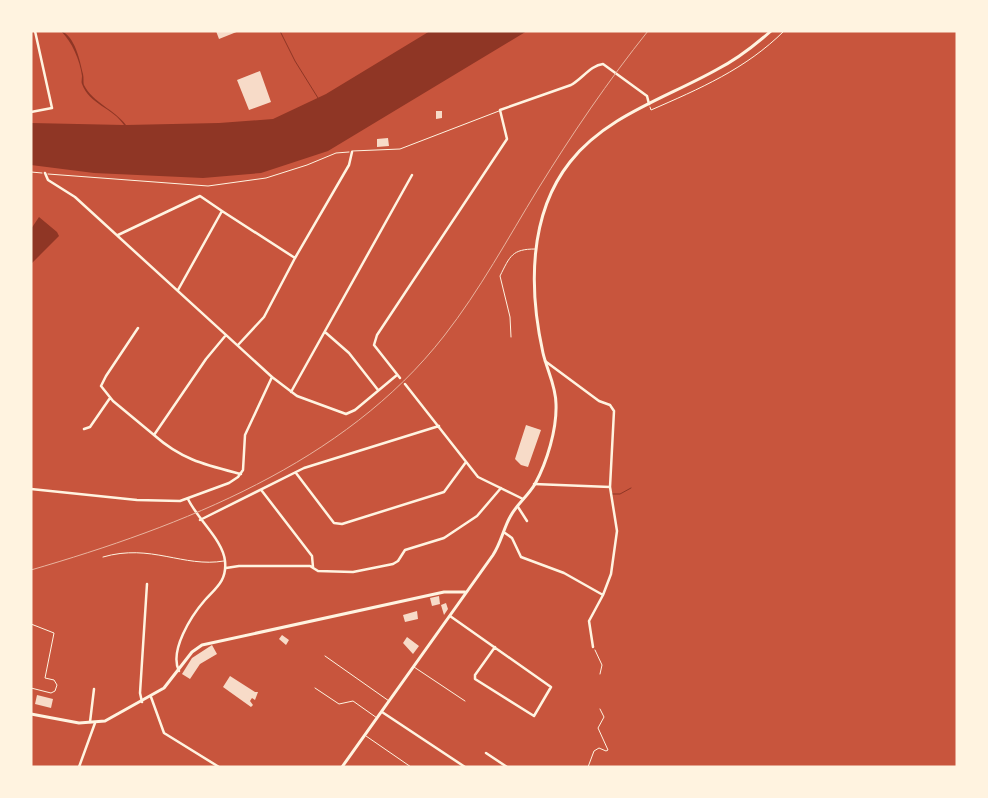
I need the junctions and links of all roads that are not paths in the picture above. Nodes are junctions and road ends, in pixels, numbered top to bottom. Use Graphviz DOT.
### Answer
graph roads {
  1 [pos="35,31"];
  2 [pos="771,31"];
  3 [pos="649,104"];
  4 [pos="500,110"];
  5 [pos="31,112"];
  6 [pos="352,152"];
  7 [pos="45,174"];
  8 [pos="412,175"];
  9 [pos="222,211"];
  10 [pos="118,235"];
  11 [pos="536,249"];
  12 [pos="295,258"];
  13 [pos="178,290"];
  14 [pos="138,328"];
  15 [pos="325,332"];
  16 [pos="226,335"];
  17 [pos="511,337"];
  18 [pos="238,346"];
  19 [pos="545,361"];
  20 [pos="398,375"];
  21 [pos="272,377"];
  22 [pos="400,378"];
  23 [pos="405,384"];
  24 [pos="378,390"];
  25 [pos="291,392"];
  26 [pos="110,398"];
  27 [pos="439,426"];
  28 [pos="84,428"];
  29 [pos="154,435"];
  30 [pos="466,462"];
  31 [pos="296,472"];
  32 [pos="241,474"];
  33 [pos="534,484"];
  34 [pos="610,487"];
  35 [pos="501,488"];
  36 [pos="31,489"];
  37 [pos="261,490"];
  38 [pos="523,499"];
  39 [pos="188,500"];
  40 [pos="518,507"];
  41 [pos="200,520"];
  42 [pos="527,521"];
  43 [pos="505,534"];
  44 [pos="104,557"];
  45 [pos="225,560"];
  46 [pos="313,567"];
  47 [pos="226,568"];
  48 [pos="147,584"];
  49 [pos="465,592"];
  50 [pos="603,595"];
  51 [pos="449,615"];
  52 [pos="31,624"];
  53 [pos="495,647"];
  54 [pos="593,647"];
  55 [pos="325,656"];
  56 [pos="413,666"];
  57 [pos="179,672"];
  58 [pos="31,688"];
  59 [pos="315,688"];
  60 [pos="94,689"];
  61 [pos="151,697"];
  62 [pos="390,701"];
  63 [pos="465,701"];
  64 [pos="142,702"];
  65 [pos="382,712"];
  66 [pos="31,714"];
  67 [pos="377,719"];
  68 [pos="90,724"];
  69 [pos="95,724"];
  70 [pos="366,736"];
  71 [pos="486,753"];
  72 [pos="79,767"];
  73 [pos="219,767"];
  74 [pos="342,767"];
  75 [pos="411,767"];
  76 [pos="465,767"];
  77 [pos="507,767"];
  1 -- 5 [label="street"];
  2 -- 3 [label="main road"];
  3 -- 4 [label="street"];
  3 -- 11 [label="main road"];
  4 -- 6 [label="lane"];
  4 -- 20 [label="street"];
  6 -- 12 [label="street"];
  7 -- 10 [label="street"];
  8 -- 15 [label="street"];
  9 -- 10 [label="street"];
  9 -- 12 [label="street"];
  9 -- 13 [label="street"];
  10 -- 13 [label="street"];
  11 -- 17 [label="lane"];
  11 -- 19 [label="main road"];
  12 -- 18 [label="street"];
  13 -- 16 [label="street"];
  14 -- 26 [label="street"];
  15 -- 24 [label="street"];
  15 -- 25 [label="street"];
  16 -- 18 [label="street"];
  16 -- 29 [label="street"];
  18 -- 21 [label="street"];
  19 -- 33 [label="main road"];
  19 -- 34 [label="street"];
  20 -- 22 [label="street"];
  20 -- 24 [label="street"];
  21 -- 25 [label="street"];
  21 -- 32 [label="street"];
  23 -- 27 [label="street"];
  24 -- 25 [label="street"];
  26 -- 28 [label="street"];
  26 -- 29 [label="street"];
  27 -- 30 [label="street"];
  27 -- 31 [label="street"];
  29 -- 32 [label="street"];
  30 -- 31 [label="street"];
  30 -- 35 [label="street"];
  31 -- 37 [label="street"];
  32 -- 39 [label="street"];
  33 -- 34 [label="street"];
  33 -- 38 [label="main road"];
  34 -- 50 [label="street"];
  35 -- 38 [label="street"];
  35 -- 46 [label="street"];
  36 -- 39 [label="street"];
  37 -- 41 [label="street"];
  37 -- 46 [label="street"];
  38 -- 40 [label="main road"];
  39 -- 41 [label="street"];
  40 -- 42 [label="street"];
  40 -- 43 [label="main road"];
  41 -- 45 [label="street"];
  43 -- 49 [label="main road"];
  43 -- 50 [label="street"];
  44 -- 45 [label="lane"];
  45 -- 47 [label="street"];
  46 -- 47 [label="street"];
  47 -- 57 [label="street"];
  48 -- 64 [label="street"];
  49 -- 51 [label="main road"];
  49 -- 57 [label="main road"];
  50 -- 54 [label="street"];
  51 -- 53 [label="street"];
  51 -- 56 [label="main road"];
  52 -- 58 [label="lane"];
  53 -- 53 [label="street"];
  55 -- 62 [label="lane"];
  56 -- 62 [label="main road"];
  56 -- 63 [label="lane"];
  57 -- 61 [label="main road"];
  59 -- 67 [label="lane"];
  60 -- 68 [label="street"];
  61 -- 64 [label="main road"];
  61 -- 73 [label="street"];
  62 -- 65 [label="main road"];
  64 -- 69 [label="main road"];
  65 -- 67 [label="main road"];
  65 -- 76 [label="street"];
  66 -- 68 [label="main road"];
  67 -- 70 [label="main road"];
  68 -- 69 [label="main road"];
  69 -- 72 [label="street"];
  70 -- 74 [label="main road"];
  70 -- 75 [label="lane"];
  71 -- 77 [label="street"];
}
